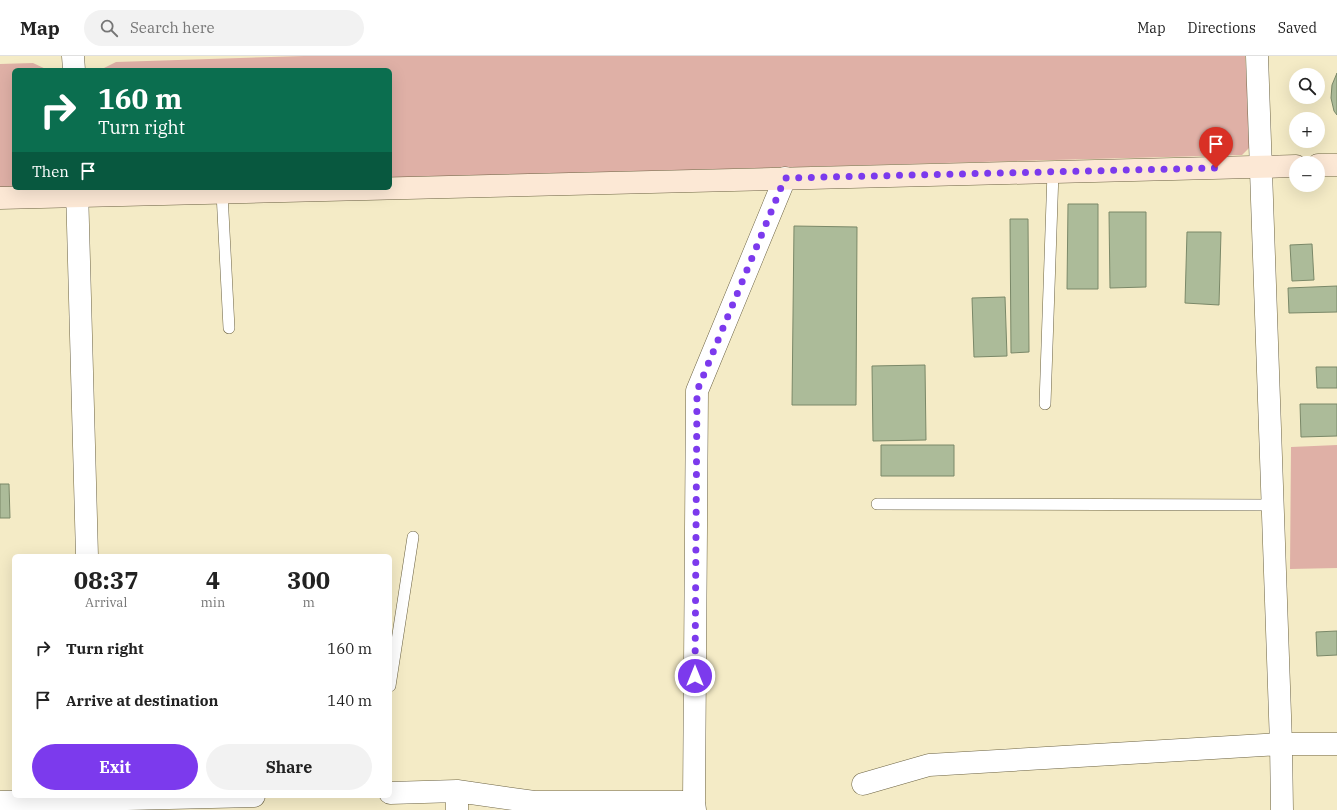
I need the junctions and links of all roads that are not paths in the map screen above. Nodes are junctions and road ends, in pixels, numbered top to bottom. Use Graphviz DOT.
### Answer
graph roads {
  1 [pos="74,56"];
  2 [pos="1258,56"];
  3 [pos="74,68"];
  4 [pos="1325,165"];
  5 [pos="1337,165"];
  6 [pos="1289,166"];
  7 [pos="1261,167"];
  8 [pos="1053,172"];
  9 [pos="785,178"];
  10 [pos="392,188"];
  11 [pos="335,190"];
  12 [pos="77,192"];
  13 [pos="222,193"];
  14 [pos="0,198"];
  15 [pos="229,328"];
  16 [pos="1045,404"];
  17 [pos="877,504"];
  18 [pos="1273,505"];
  19 [pos="413,537"];
  20 [pos="87,554"];
  21 [pos="392,673"];
  22 [pos="1281,744"];
  23 [pos="1337,744"];
  24 [pos="863,784"];
  25 [pos="392,793"];
  26 [pos="201,798"];
  27 [pos="457,801"];
  28 [pos="0,802"];
  29 [pos="94,802"];
  30 [pos="695,806"];
  31 [pos="1282,810"];
  1 -- 3 [label="street"];
  2 -- 7 [label="street"];
  4 -- 5 [label="street"];
  6 -- 7 [label="street"];
  7 -- 8 [label="street"];
  7 -- 18 [label="street"];
  8 -- 9 [label="street"];
  8 -- 16 [label="lane"];
  9 -- 10 [label="street"];
  9 -- 30 [label="street"];
  11 -- 13 [label="street"];
  12 -- 13 [label="street"];
  12 -- 14 [label="street"];
  12 -- 20 [label="street"];
  13 -- 15 [label="lane"];
  17 -- 18 [label="lane"];
  18 -- 22 [label="street"];
  19 -- 21 [label="lane"];
  22 -- 23 [label="street"];
  22 -- 24 [label="street"];
  22 -- 31 [label="street"];
  25 -- 27 [label="street"];
  26 -- 29 [label="street"];
  27 -- 30 [label="street"];
  28 -- 29 [label="street"];
}
